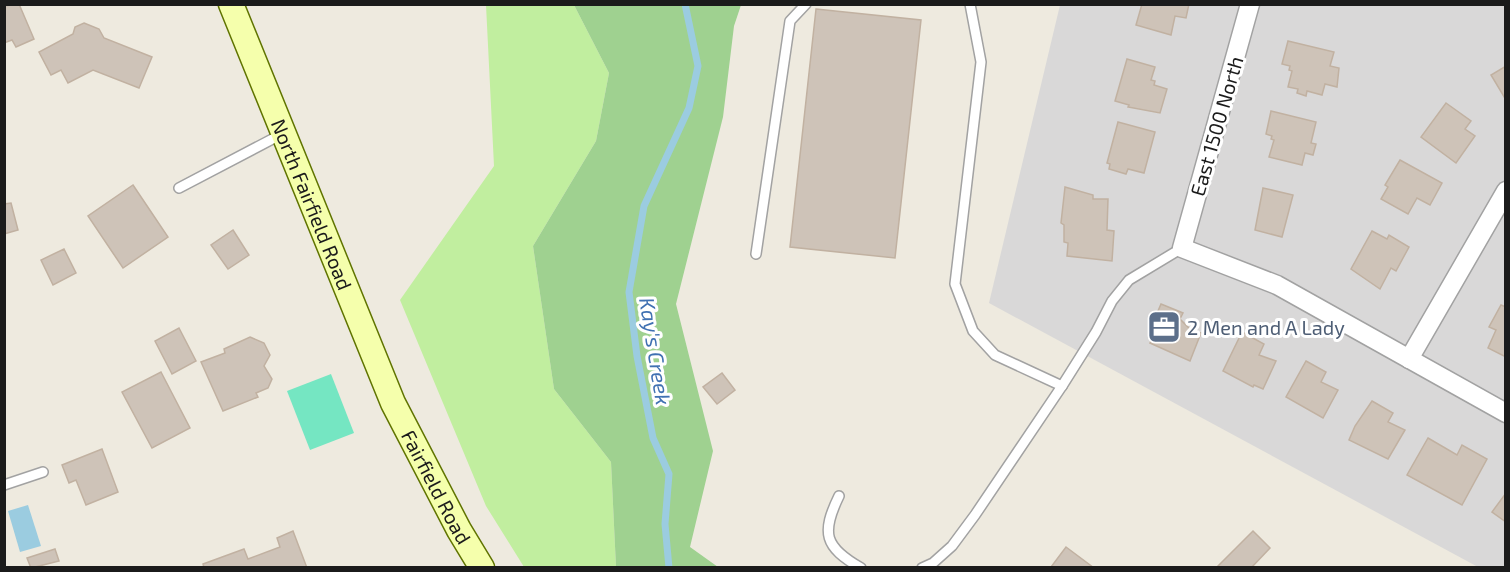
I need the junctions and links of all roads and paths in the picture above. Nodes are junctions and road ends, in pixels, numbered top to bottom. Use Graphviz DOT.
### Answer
graph roads {
  1 [pos="231,4"];
  2 [pos="806,4"];
  3 [pos="970,4"];
  4 [pos="1250,4"];
  5 [pos="284,133"];
  6 [pos="179,188"];
  7 [pos="1506,191"];
  8 [pos="1182,248"];
  9 [pos="756,254"];
  10 [pos="1408,358"];
  11 [pos="1062,386"];
  12 [pos="393,404"];
  13 [pos="1506,413"];
  14 [pos="43,472"];
  15 [pos="4,485"];
  16 [pos="839,496"];
  17 [pos="482,567"];
  18 [pos="861,567"];
  19 [pos="922,567"];
  1 -- 5 [label="main road, North Fairfield Road"];
  2 -- 9 [label="lane"];
  3 -- 11 [label="lane"];
  4 -- 8 [label="street, East 1500 North"];
  5 -- 6 [label="lane"];
  5 -- 12 [label="main road, North Fairfield Road"];
  7 -- 10 [label="street"];
  8 -- 10 [label="street"];
  8 -- 11 [label="lane"];
  10 -- 13 [label="street"];
  11 -- 19 [label="lane"];
  12 -- 17 [label="main road, Fairfield Road"];
  14 -- 15 [label="lane"];
  16 -- 18 [label="lane"];
}
